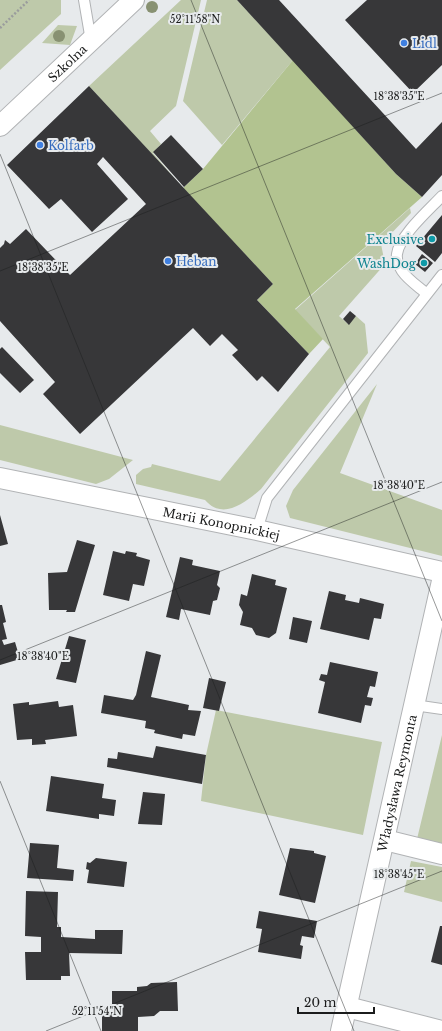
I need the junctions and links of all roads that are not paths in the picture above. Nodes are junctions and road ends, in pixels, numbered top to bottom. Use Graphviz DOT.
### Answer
graph roads {
  1 [pos="84,0"];
  2 [pos="134,0"];
  3 [pos="91,41"];
  4 [pos="0,126"];
  5 [pos="442,196"];
  6 [pos="442,275"];
  7 [pos="427,294"];
  8 [pos="0,478"];
  9 [pos="257,530"];
  10 [pos="442,572"];
  11 [pos="442,581"];
  12 [pos="414,705"];
  13 [pos="442,709"];
  14 [pos="384,840"];
  15 [pos="442,854"];
  16 [pos="347,1007"];
  17 [pos="341,1031"];
  18 [pos="442,1031"];
  1 -- 3 [label="lane"];
  2 -- 3 [label="street, Szkolna"];
  3 -- 4 [label="street, Szkolna"];
  5 -- 7 [label="lane"];
  6 -- 7 [label="lane"];
  7 -- 9 [label="lane"];
  8 -- 9 [label="street, Marii Konopnickiej"];
  9 -- 10 [label="street, Marii Konopnickiej"];
  11 -- 12 [label="street, Władysława Reymonta"];
  12 -- 13 [label="lane"];
  12 -- 14 [label="street, Władysława Reymonta"];
  14 -- 15 [label="street"];
  14 -- 16 [label="street, Władysława Reymonta"];
  16 -- 17 [label="street, Władysława Reymonta"];
  16 -- 18 [label="street"];
}
